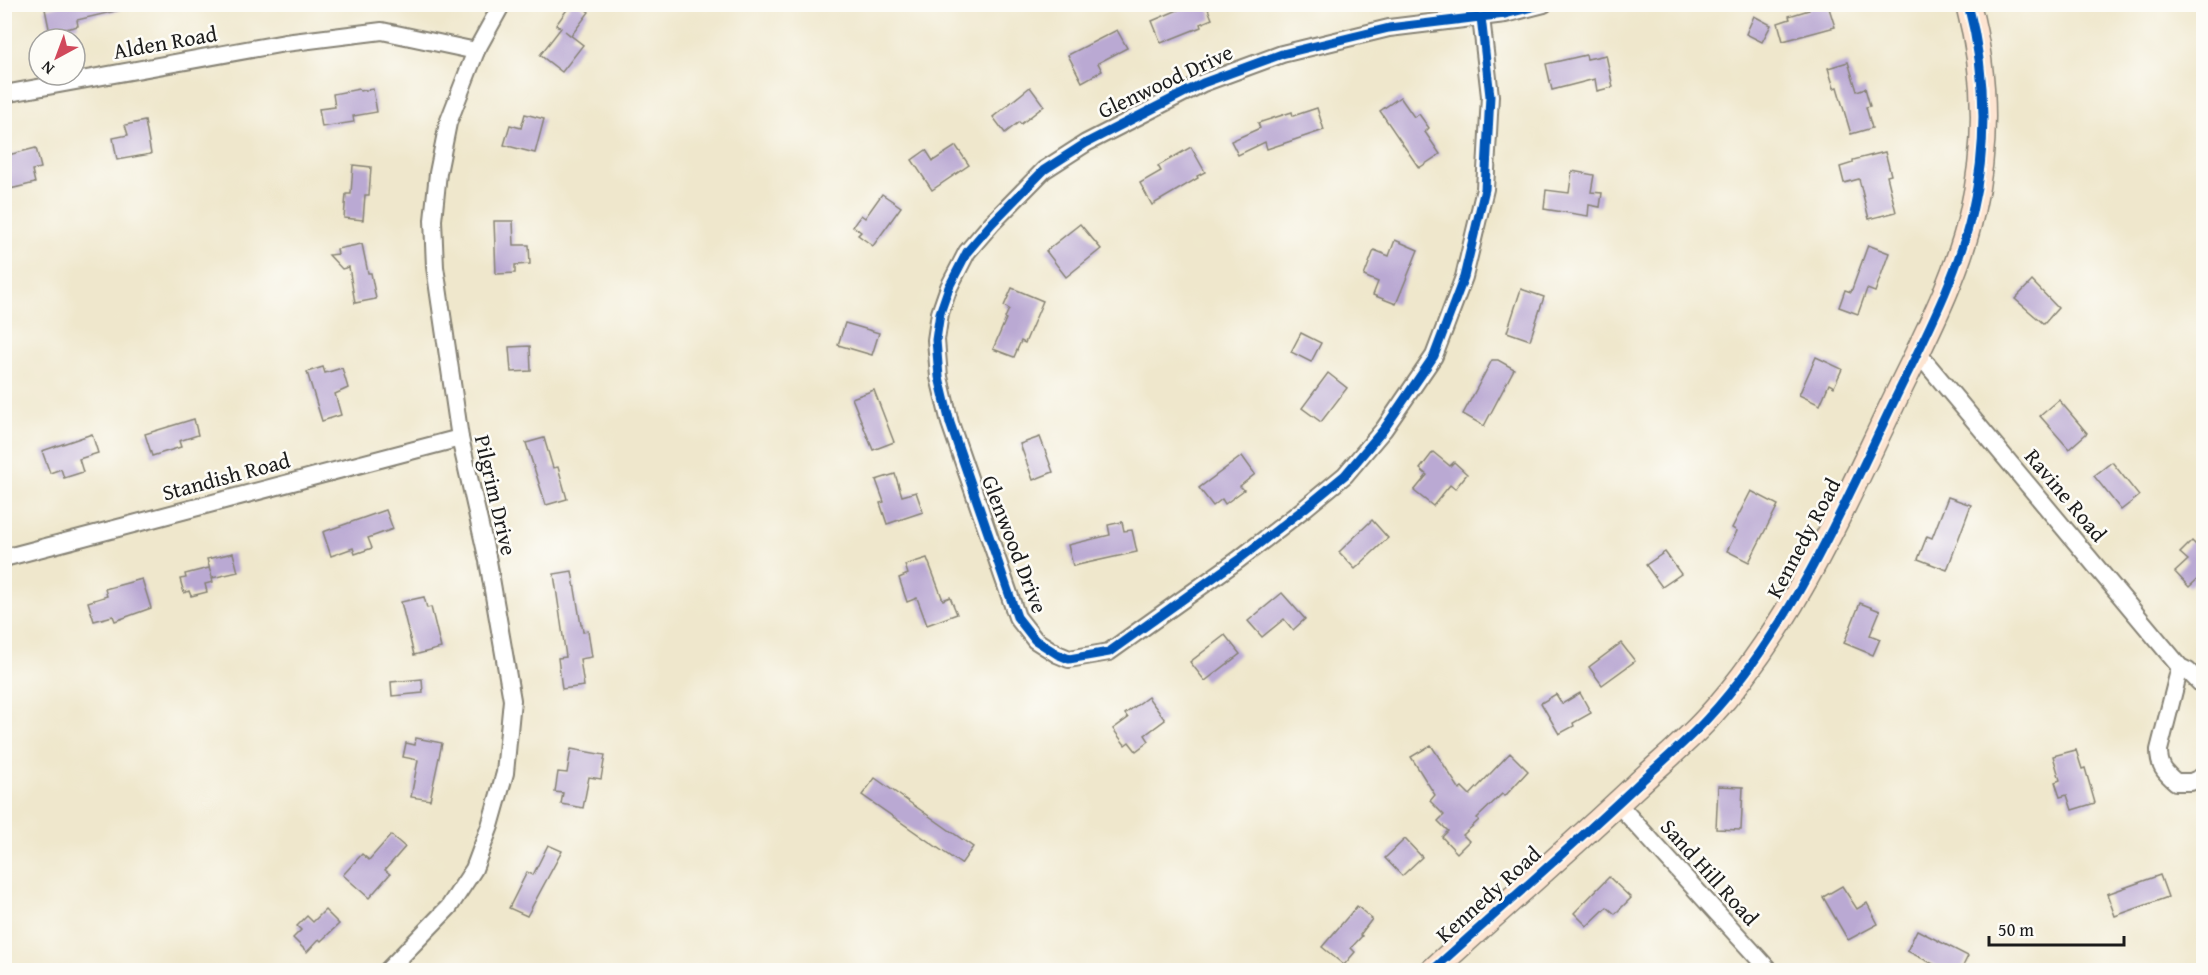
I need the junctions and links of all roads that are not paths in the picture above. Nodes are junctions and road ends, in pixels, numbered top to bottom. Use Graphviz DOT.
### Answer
graph roads {
  1 [pos="502,4"];
  2 [pos="1544,4"];
  3 [pos="1968,4"];
  4 [pos="1481,17"];
  5 [pos="476,51"];
  6 [pos="4,94"];
  7 [pos="1917,352"];
  8 [pos="460,438"];
  9 [pos="4,558"];
  10 [pos="2180,667"];
  11 [pos="2204,687"];
  12 [pos="2204,776"];
  13 [pos="1617,803"];
  14 [pos="388,970"];
  15 [pos="1432,970"];
  16 [pos="1769,970"];
  1 -- 5 [label="street, Pilgrim Drive"];
  2 -- 4 [label="street, Glenwood Drive"];
  3 -- 7 [label="street, Kennedy Road"];
  4 -- 4 [label="street, Glenwood Drive"];
  5 -- 6 [label="street, Alden Road"];
  5 -- 8 [label="street, Pilgrim Drive"];
  7 -- 10 [label="street, Ravine Road"];
  7 -- 13 [label="street, Kennedy Road"];
  8 -- 9 [label="street, Standish Road"];
  8 -- 14 [label="street, Pilgrim Drive"];
  10 -- 11 [label="street, Ravine Road"];
  10 -- 12 [label="street"];
  13 -- 15 [label="street, Kennedy Road"];
  13 -- 16 [label="street, Sand Hill Road"];
}
